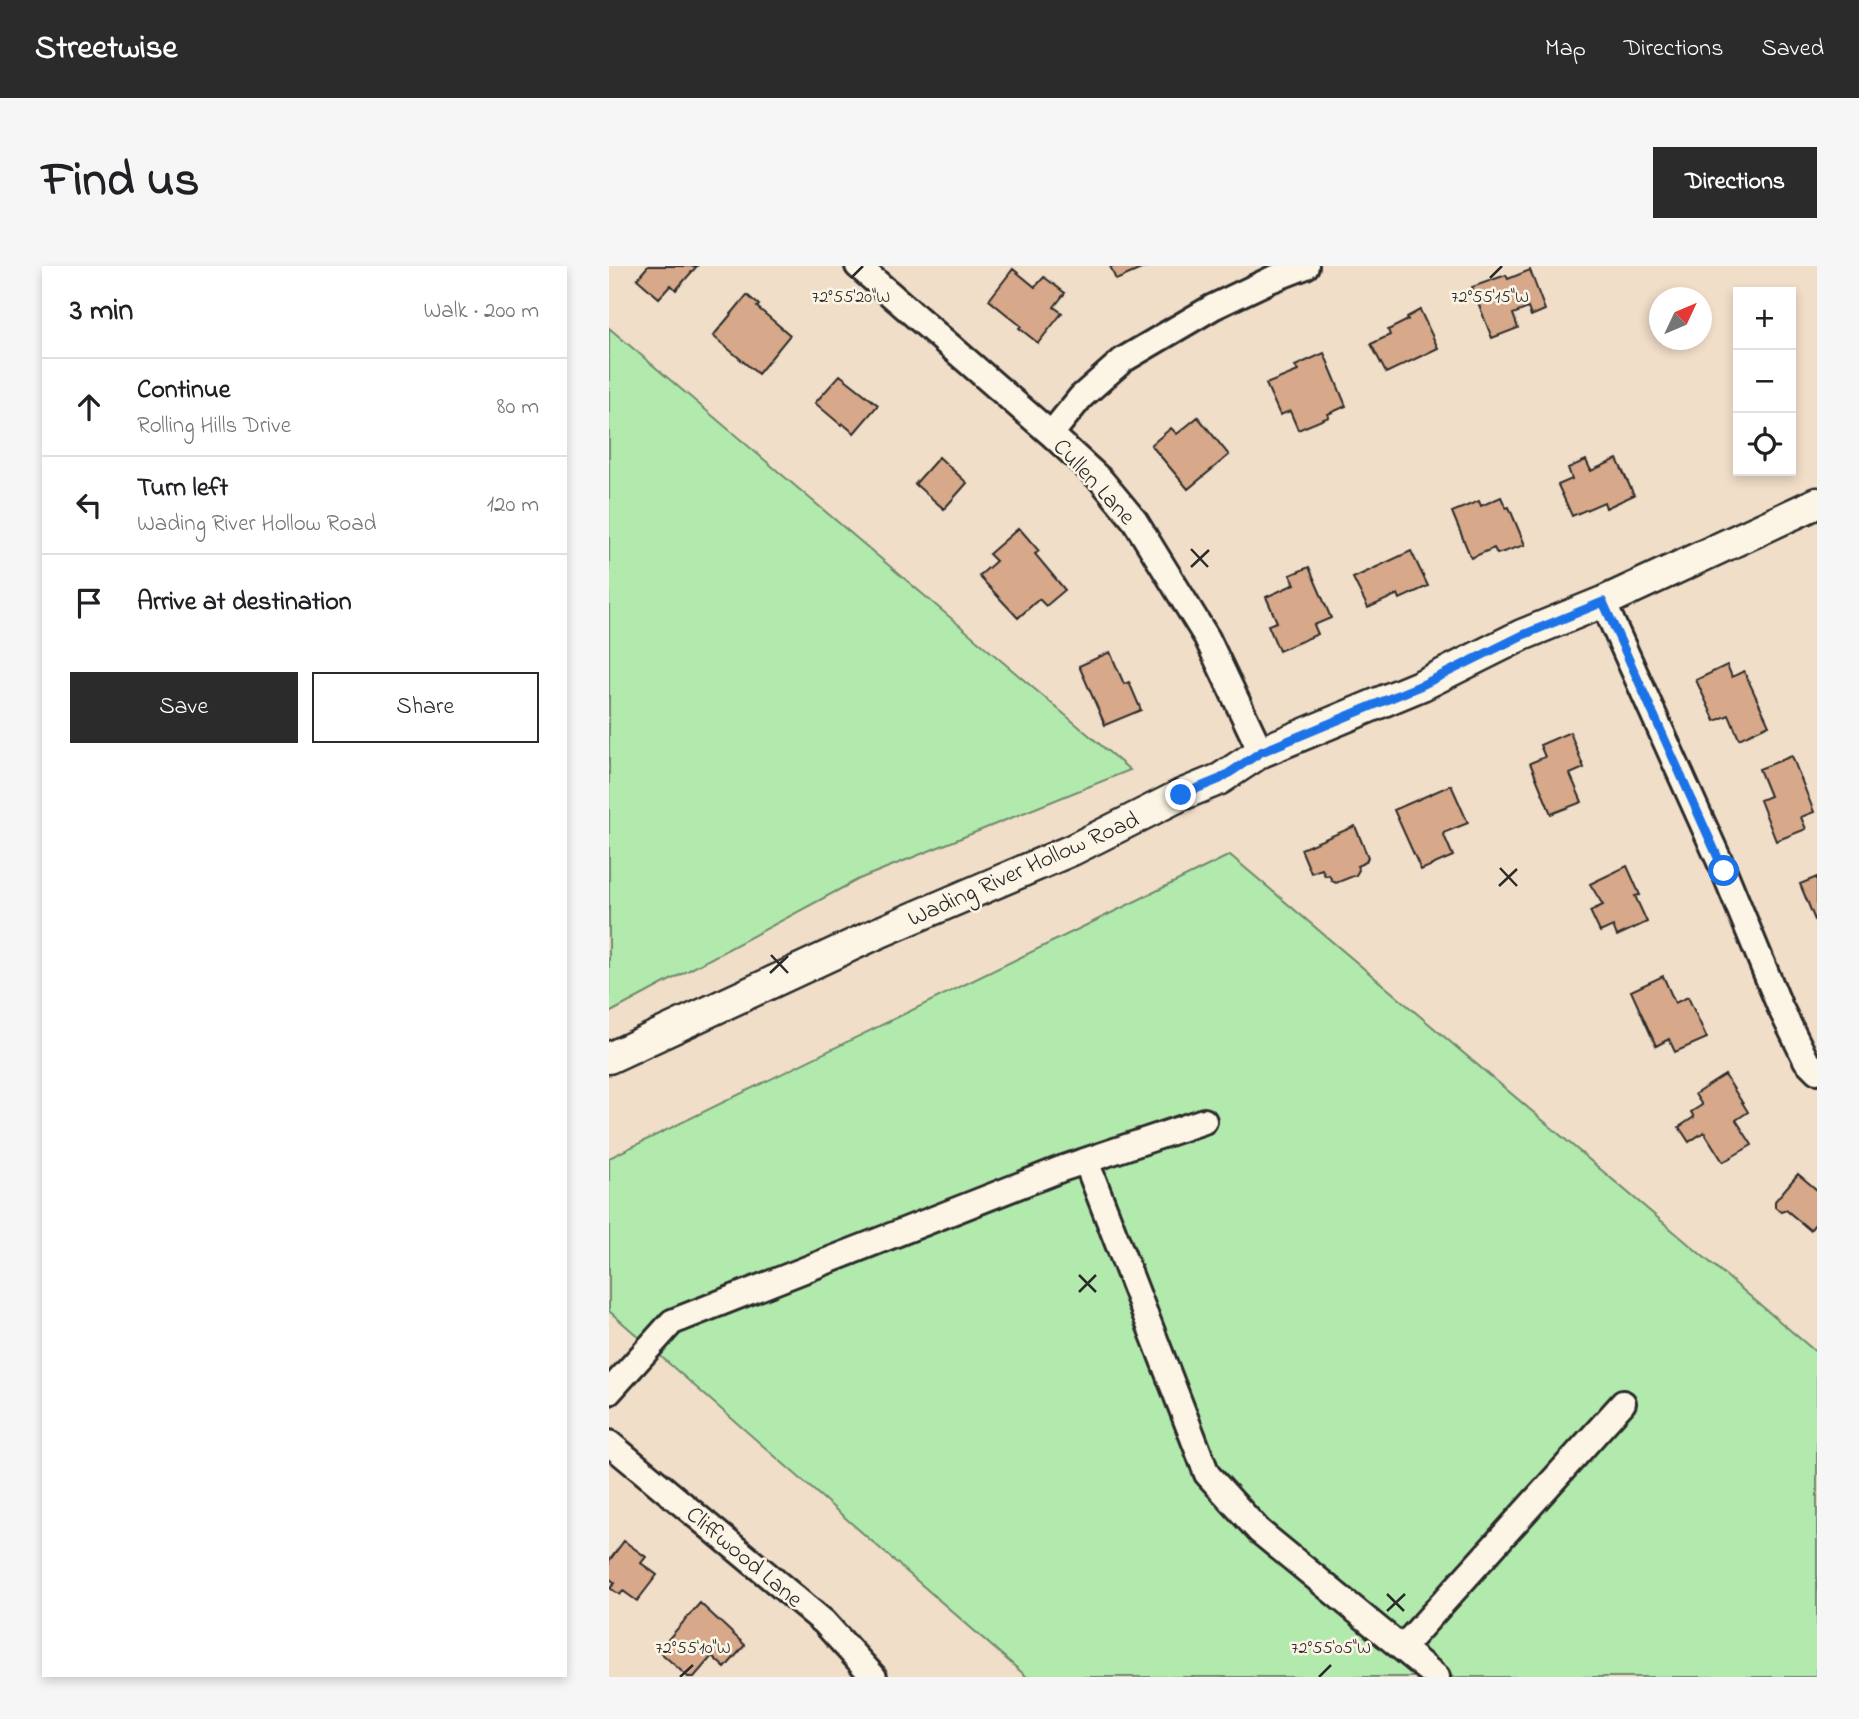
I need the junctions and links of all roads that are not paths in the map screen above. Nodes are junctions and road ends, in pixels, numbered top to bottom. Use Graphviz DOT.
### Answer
graph roads {
  1 [pos="858,266"];
  2 [pos="1306,266"];
  3 [pos="1051,433"];
  4 [pos="1817,503"];
  5 [pos="1603,602"];
  6 [pos="1261,752"];
  7 [pos="609,1058"];
  8 [pos="1817,1071"];
  9 [pos="1204,1121"];
  10 [pos="1086,1161"];
  11 [pos="609,1392"];
  12 [pos="1623,1403"];
  13 [pos="609,1443"];
  14 [pos="1402,1648"];
  15 [pos="874,1677"];
  16 [pos="1437,1677"];
  1 -- 3 [label="street, Cullen Lane"];
  2 -- 3 [label="street"];
  3 -- 6 [label="street, Cullen Lane"];
  4 -- 5 [label="street, Wading River Hollow Road"];
  5 -- 6 [label="street, Wading River Hollow Road"];
  5 -- 8 [label="street"];
  6 -- 7 [label="street, Wading River Hollow Road"];
  9 -- 10 [label="street"];
  10 -- 11 [label="street"];
  10 -- 14 [label="street"];
  12 -- 14 [label="street"];
  13 -- 15 [label="street, Cliffwood Lane"];
  14 -- 16 [label="street"];
}
